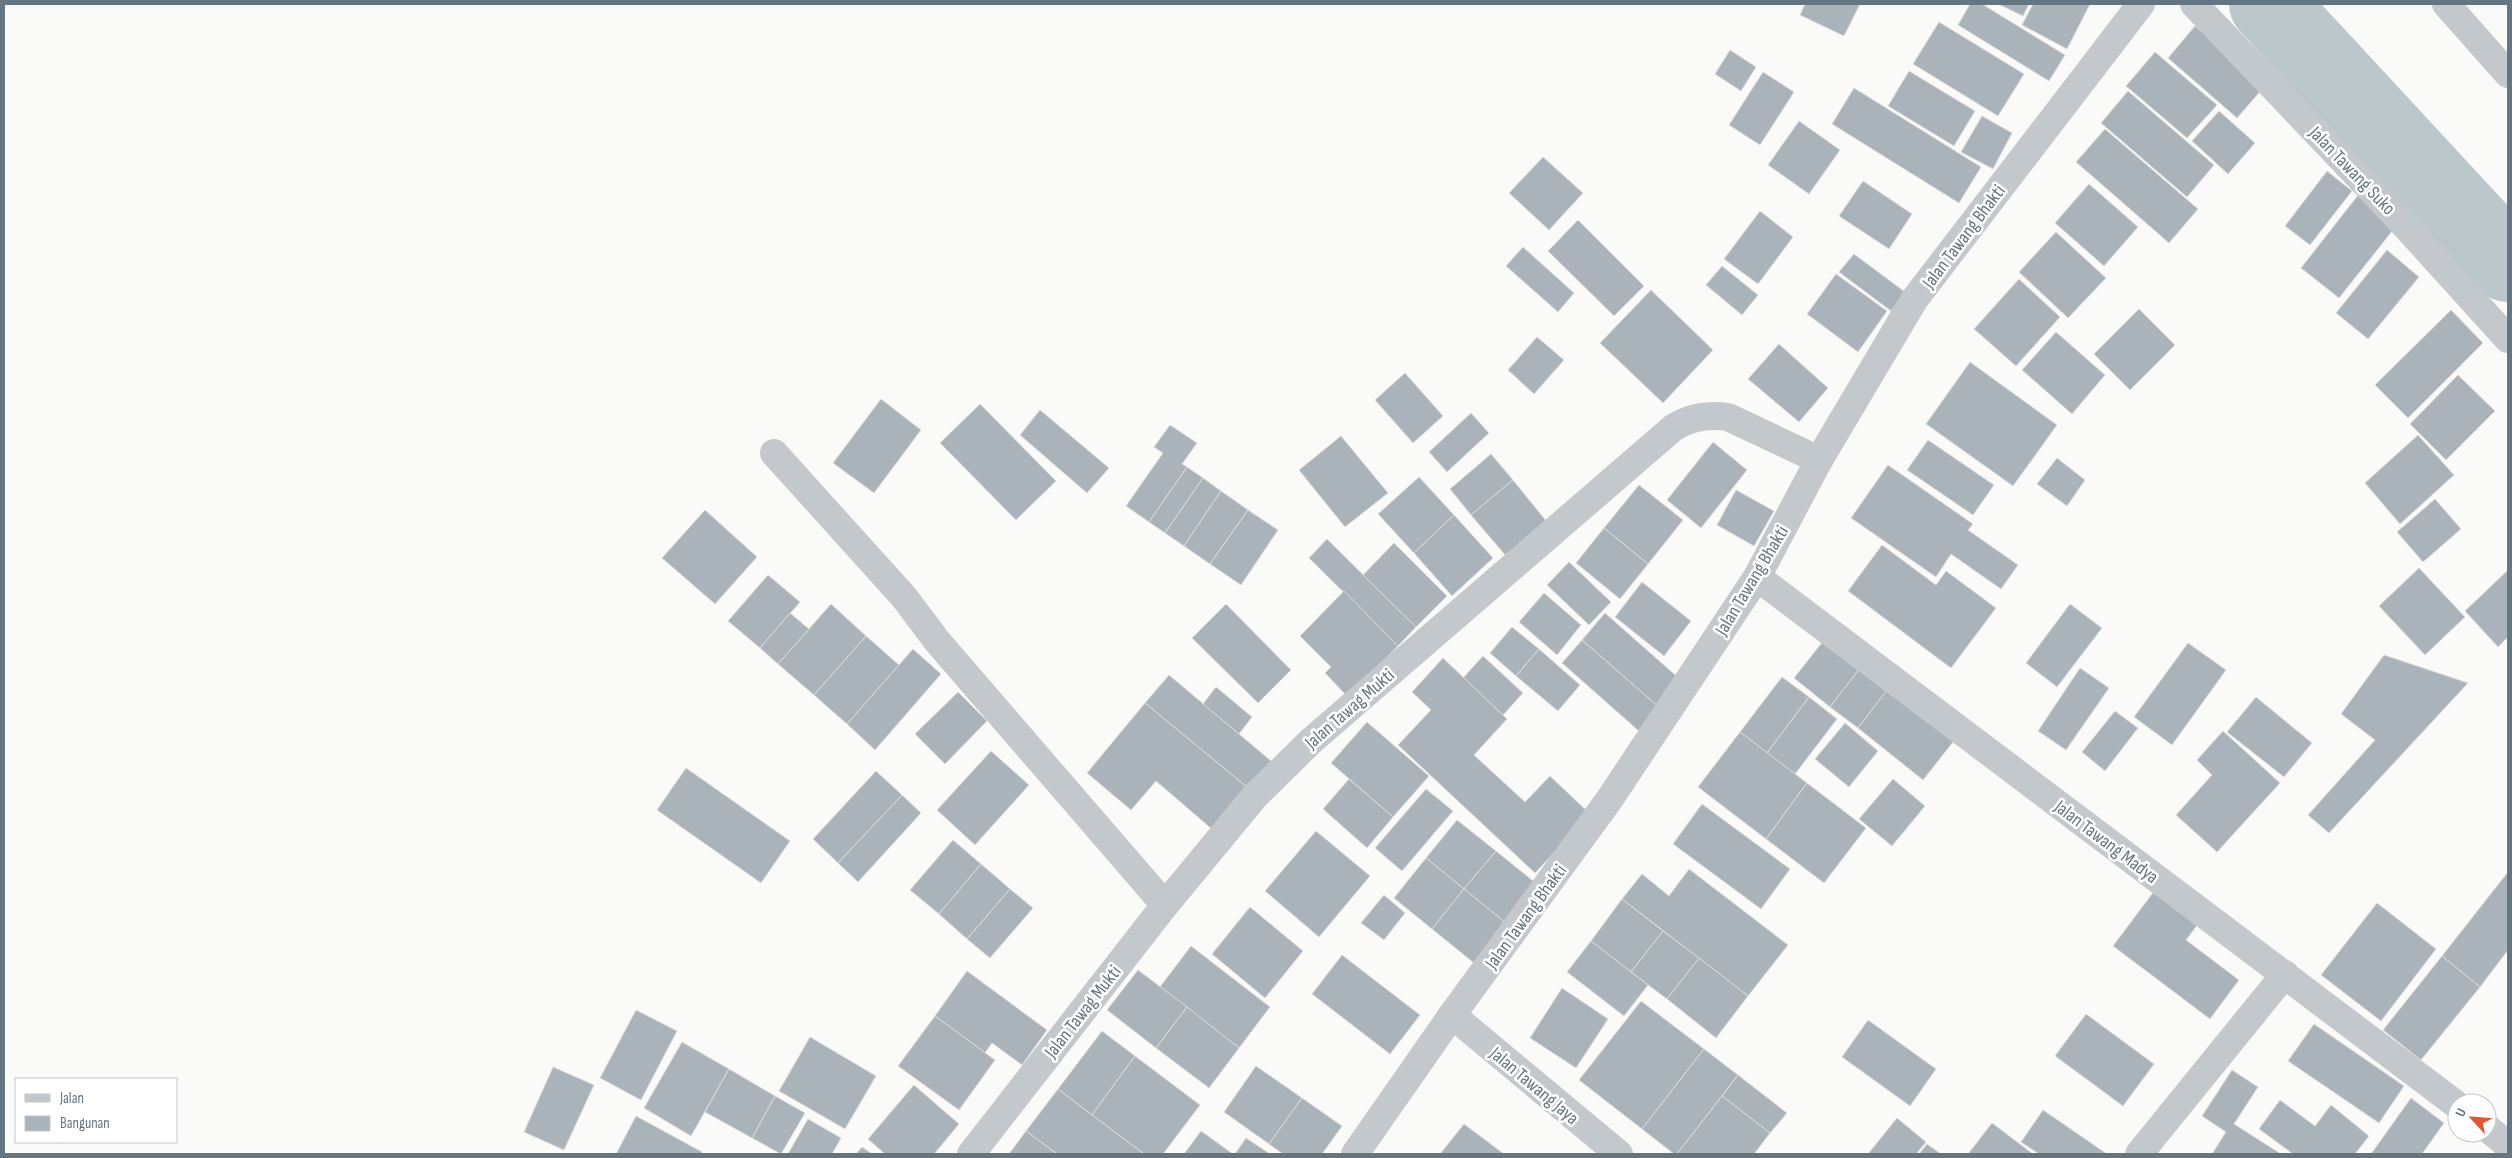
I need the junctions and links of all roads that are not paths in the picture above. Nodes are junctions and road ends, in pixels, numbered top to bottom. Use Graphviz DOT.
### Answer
graph roads {
  1 [pos="2140,4"];
  2 [pos="2194,4"];
  3 [pos="2446,4"];
  4 [pos="2508,74"];
  5 [pos="2508,339"];
  6 [pos="774,452"];
  7 [pos="1819,460"];
  8 [pos="1757,577"];
  9 [pos="1165,905"];
  10 [pos="2284,974"];
  11 [pos="1452,1015"];
  12 [pos="2447,1097"];
  13 [pos="2497,1136"];
  14 [pos="2508,1145"];
  15 [pos="971,1154"];
  16 [pos="1355,1154"];
  17 [pos="1619,1154"];
  18 [pos="2139,1154"];
  1 -- 7 [label="street, Jalan Tawang Bhakti"];
  2 -- 5 [label="street, Jalan Tawang Suko"];
  3 -- 4 [label="street"];
  6 -- 9 [label="street"];
  7 -- 8 [label="street, Jalan Tawang Bhakti"];
  7 -- 9 [label="street, Jalan Tawag Mukti"];
  8 -- 10 [label="street, Jalan Tawang Madya"];
  8 -- 11 [label="street, Jalan Tawang Bhakti"];
  9 -- 15 [label="street, Jalan Tawag Mukti"];
  10 -- 12 [label="street, Jalan Tawang Madya"];
  10 -- 18 [label="street"];
  11 -- 16 [label="street, Jalan Tawang Bhakti"];
  11 -- 17 [label="street, Jalan Tawang Jaya"];
  13 -- 14 [label="street"];
}
